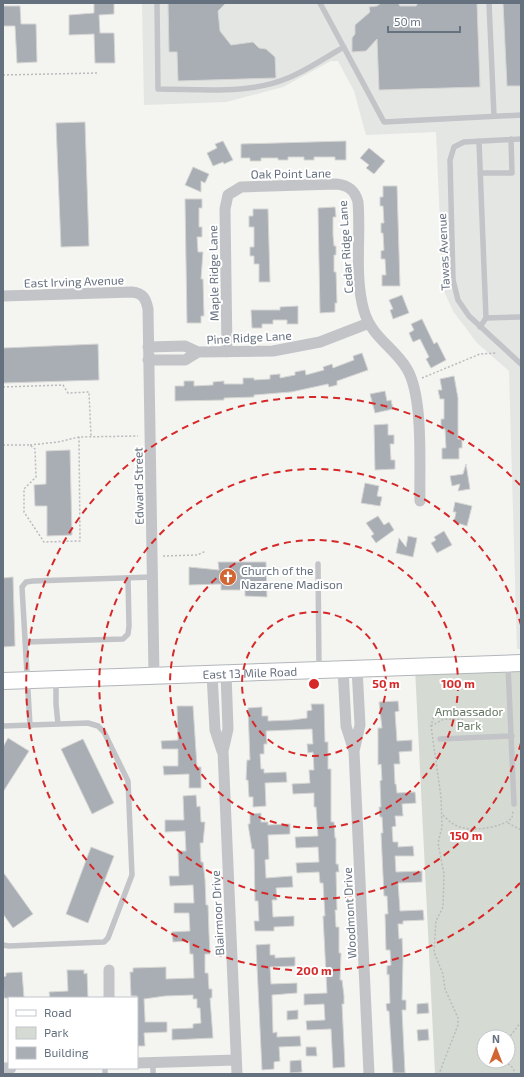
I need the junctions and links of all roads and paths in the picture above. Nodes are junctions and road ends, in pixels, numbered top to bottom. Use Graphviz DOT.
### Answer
graph roads {
  1 [pos="157,3"];
  2 [pos="320,3"];
  3 [pos="489,3"];
  4 [pos="344,47"];
  5 [pos="97,73"];
  6 [pos="3,76"];
  7 [pos="521,115"];
  8 [pos="494,116"];
  9 [pos="511,139"];
  10 [pos="521,139"];
  11 [pos="479,141"];
  12 [pos="480,173"];
  13 [pos="354,192"];
  14 [pos="228,195"];
  15 [pos="3,296"];
  16 [pos="144,296"];
  17 [pos="521,316"];
  18 [pos="486,318"];
  19 [pos="369,323"];
  20 [pos="480,327"];
  21 [pos="148,347"];
  22 [pos="198,352"];
  23 [pos="227,352"];
  24 [pos="498,353"];
  25 [pos="148,360"];
  26 [pos="521,364"];
  27 [pos="419,380"];
  28 [pos="3,387"];
  29 [pos="79,436"];
  30 [pos="91,436"];
  31 [pos="138,436"];
  32 [pos="3,445"];
  33 [pos="30,445"];
  34 [pos="420,501"];
  35 [pos="206,551"];
  36 [pos="163,556"];
  37 [pos="318,564"];
  38 [pos="152,577"];
  39 [pos="128,578"];
  40 [pos="25,642"];
  41 [pos="514,663"];
  42 [pos="350,669"];
  43 [pos="319,670"];
  44 [pos="219,674"];
  45 [pos="154,676"];
  46 [pos="28,680"];
  47 [pos="56,680"];
  48 [pos="3,681"];
  49 [pos="58,724"];
  50 [pos="3,726"];
  51 [pos="30,726"];
  52 [pos="431,726"];
  53 [pos="512,736"];
  54 [pos="440,739"];
  55 [pos="514,804"];
  56 [pos="443,814"];
  57 [pos="508,823"];
  58 [pos="521,830"];
  59 [pos="3,945"];
  60 [pos="109,970"];
  61 [pos="109,997"];
  62 [pos="236,1060"];
  63 [pos="138,1063"];
  64 [pos="153,1068"];
  65 [pos="237,1074"];
  66 [pos="369,1074"];
  67 [pos="439,1074"];
  1 -- 4 [label="lane"];
  2 -- 4 [label="lane"];
  3 -- 8 [label="lane"];
  4 -- 8 [label="lane"];
  5 -- 6 [label="path"];
  7 -- 8 [label="lane"];
  9 -- 10 [label="lane"];
  9 -- 11 [label="lane"];
  9 -- 12 [label="lane"];
  11 -- 12 [label="lane"];
  11 -- 20 [label="lane, Tawas Avenue"];
  12 -- 18 [label="lane"];
  13 -- 14 [label="street, Oak Point Lane"];
  13 -- 19 [label="street, Cedar Ridge Lane"];
  14 -- 23 [label="street, Maple Ridge Lane"];
  15 -- 16 [label="street, East Irving Avenue"];
  16 -- 21 [label="street, Edward Street"];
  17 -- 18 [label="lane"];
  18 -- 20 [label="lane"];
  19 -- 23 [label="street, Pine Ridge Lane"];
  19 -- 34 [label="street, Cedar Ridge Lane"];
  20 -- 26 [label="lane, Tawas Avenue"];
  21 -- 22 [label="street, Pine Ridge Lane"];
  21 -- 25 [label="street, Edward Street"];
  22 -- 23 [label="street, Pine Ridge Lane"];
  22 -- 25 [label="street, Pine Ridge Lane"];
  24 -- 27 [label="path"];
  25 -- 38 [label="street, Edward Street"];
  28 -- 30 [label="path"];
  29 -- 30 [label="path"];
  29 -- 33 [label="path"];
  29 -- 33 [label="path"];
  30 -- 31 [label="path"];
  32 -- 33 [label="path"];
  35 -- 36 [label="path"];
  37 -- 43 [label="lane"];
  38 -- 39 [label="lane"];
  38 -- 45 [label="street, Edward Street"];
  39 -- 40 [label="lane"];
  39 -- 40 [label="lane"];
  40 -- 46 [label="lane"];
  41 -- 42 [label="main road, East 13 Mile Road"];
  41 -- 53 [label="lane"];
  42 -- 43 [label="main road, East 13 Mile Road"];
  42 -- 66 [label="street, Woodmont Drive"];
  43 -- 44 [label="main road, East 13 Mile Road"];
  44 -- 45 [label="main road, East 13 Mile Road"];
  44 -- 62 [label="street, Blairmoor Drive"];
  45 -- 47 [label="main road, East 13 Mile Road"];
  46 -- 47 [label="main road, East 13 Mile Road"];
  46 -- 48 [label="main road, East 13 Mile Road"];
  46 -- 51 [label="lane"];
  47 -- 49 [label="lane"];
  49 -- 51 [label="lane"];
  49 -- 59 [label="lane"];
  50 -- 51 [label="lane"];
  52 -- 52 [label="path"];
  52 -- 56 [label="path"];
  53 -- 54 [label="lane"];
  53 -- 55 [label="lane"];
  55 -- 57 [label="path"];
  56 -- 57 [label="path"];
  56 -- 67 [label="path"];
  57 -- 58 [label="path"];
  60 -- 61 [label="street"];
  62 -- 64 [label="street"];
  62 -- 65 [label="street, Blairmoor Drive"];
  63 -- 64 [label="street"];
}
